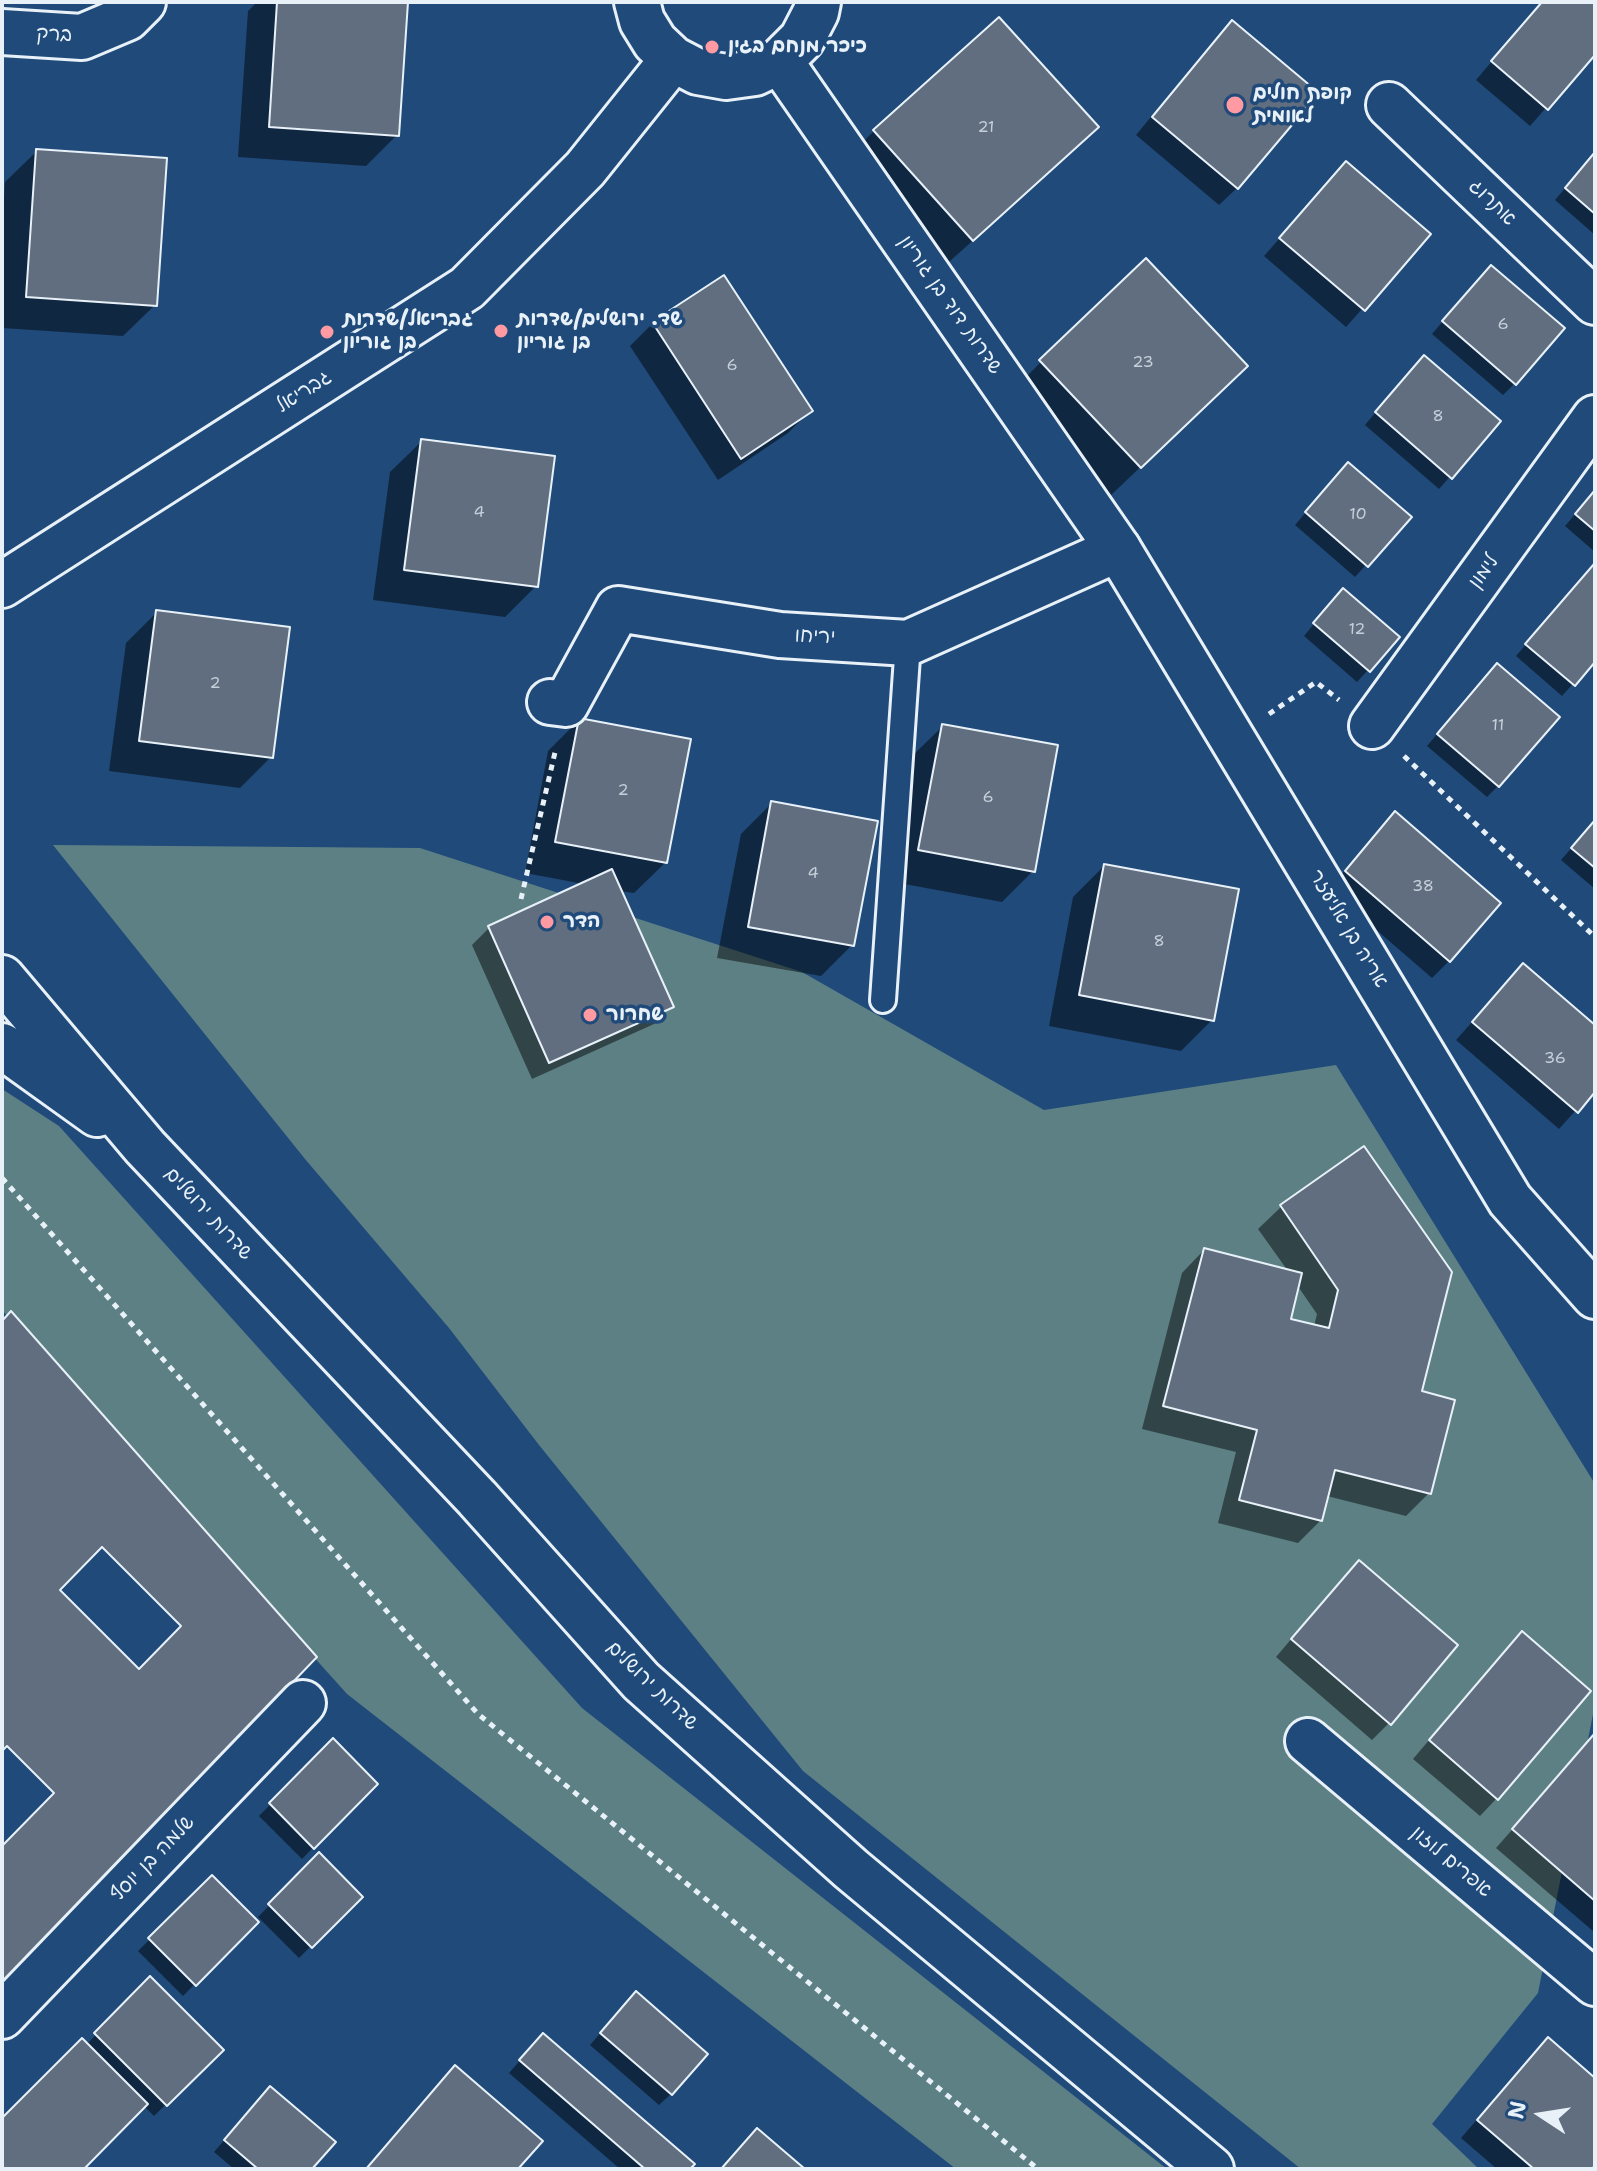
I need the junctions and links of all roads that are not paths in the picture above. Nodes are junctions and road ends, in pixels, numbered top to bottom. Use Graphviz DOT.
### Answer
graph roads {
  1 [pos="143,2"];
  2 [pos="637,2"];
  3 [pos="821,5"];
  4 [pos="2,32"];
  5 [pos="673,59"];
  6 [pos="780,61"];
  7 [pos="1389,105"];
  8 [pos="1595,302"];
  9 [pos="1595,418"];
  10 [pos="1118,549"];
  11 [pos="2,585"];
  12 [pos="908,643"];
  13 [pos="558,703"];
  14 [pos="1372,726"];
  15 [pos="2,978"];
  16 [pos="883,1000"];
  17 [pos="2,1046"];
  18 [pos="145,1147"];
  19 [pos="1595,1296"];
  20 [pos="303,1703"];
  21 [pos="1308,1741"];
  22 [pos="1595,1983"];
  23 [pos="2,2016"];
  24 [pos="1211,2169"];
  1 -- 4 [label="street, ברק"];
  2 -- 5 [label="street"];
  3 -- 6 [label="street"];
  5 -- 6 [label="street"];
  5 -- 11 [label="street, גבריאל"];
  6 -- 10 [label="street, שדרות דוד בן גוריון"];
  7 -- 8 [label="street, אתרוג"];
  9 -- 14 [label="street, לימון"];
  10 -- 12 [label="street, יריחו"];
  10 -- 19 [label="street, אריה בן אליעזר"];
  12 -- 13 [label="street, יריחו"];
  12 -- 16 [label="lane"];
  15 -- 18 [label="street, שדרות ירושלים"];
  17 -- 18 [label="street, שדרות ירושלים"];
  18 -- 24 [label="street, שדרות ירושלים"];
  20 -- 23 [label="street, שלמה בן יוסף"];
  21 -- 22 [label="street, אפרים לוזון"];
}
